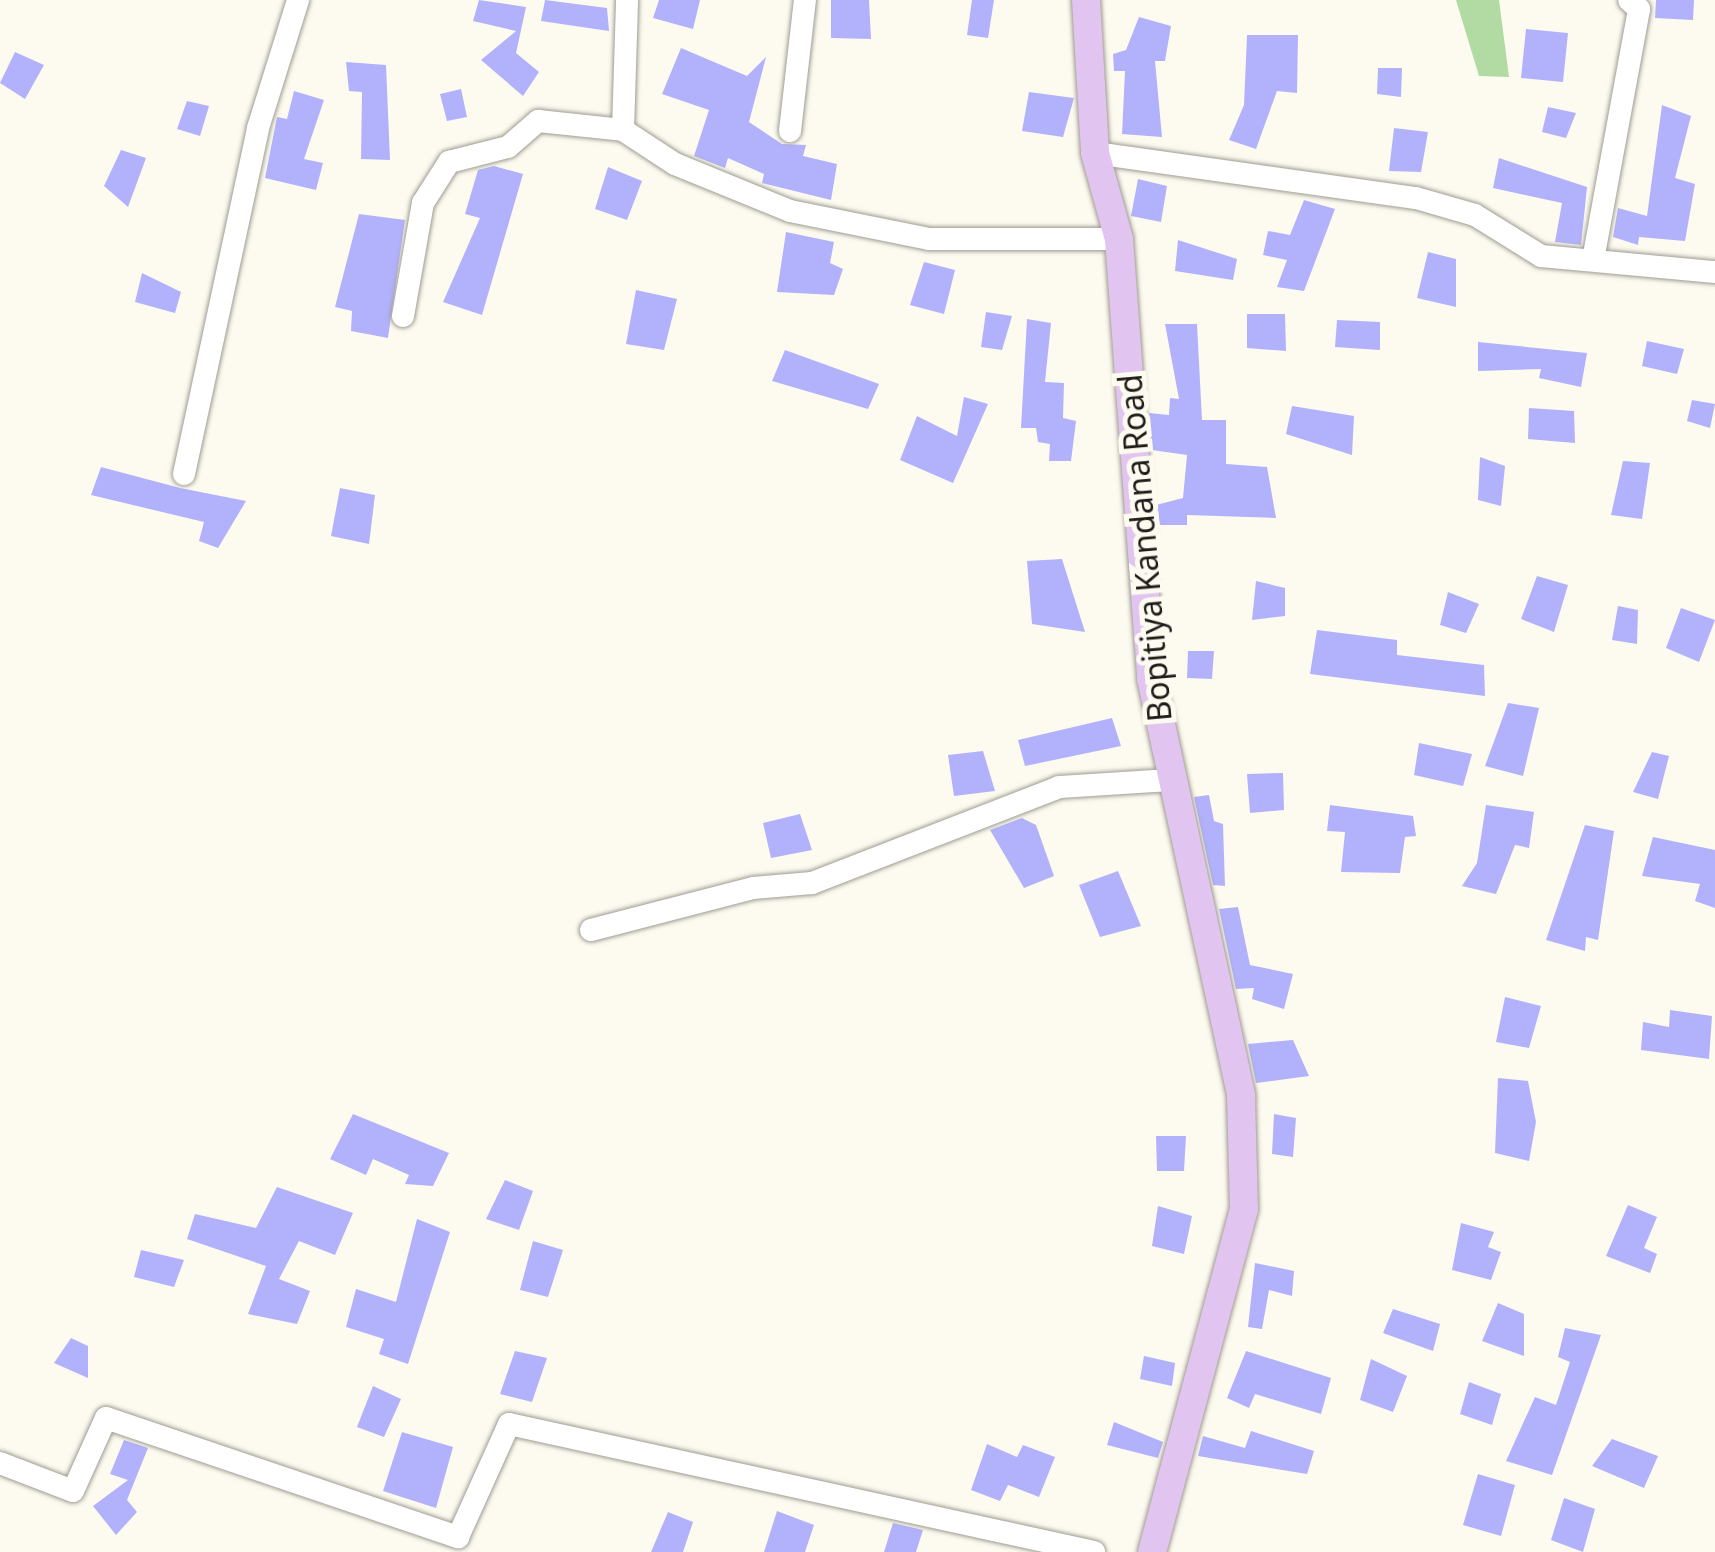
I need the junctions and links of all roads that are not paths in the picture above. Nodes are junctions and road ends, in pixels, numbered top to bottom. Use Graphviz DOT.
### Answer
graph roads {
  1 [pos="298,0"];
  2 [pos="627,0"];
  3 [pos="805,0"];
  4 [pos="1086,0"];
  5 [pos="1629,0"];
  6 [pos="623,130"];
  7 [pos="790,132"];
  8 [pos="1095,153"];
  9 [pos="1119,239"];
  10 [pos="1593,260"];
  11 [pos="1715,272"];
  12 [pos="402,316"];
  13 [pos="184,474"];
  14 [pos="1171,780"];
  15 [pos="591,930"];
  16 [pos="0,1463"];
  17 [pos="1094,1552"];
  18 [pos="1152,1552"];
  1 -- 13 [label="street"];
  2 -- 6 [label="street"];
  3 -- 7 [label="street"];
  4 -- 8 [label="main road, Bopitiya Kandana Road"];
  5 -- 10 [label="street"];
  6 -- 9 [label="street"];
  6 -- 12 [label="street"];
  8 -- 9 [label="main road, Bopitiya Kandana Road"];
  8 -- 10 [label="street"];
  9 -- 14 [label="main road, Bopitiya Kandana Road"];
  10 -- 11 [label="street"];
  14 -- 15 [label="street"];
  14 -- 18 [label="main road, Bopitiya Kandana Road"];
  16 -- 17 [label="street"];
}
